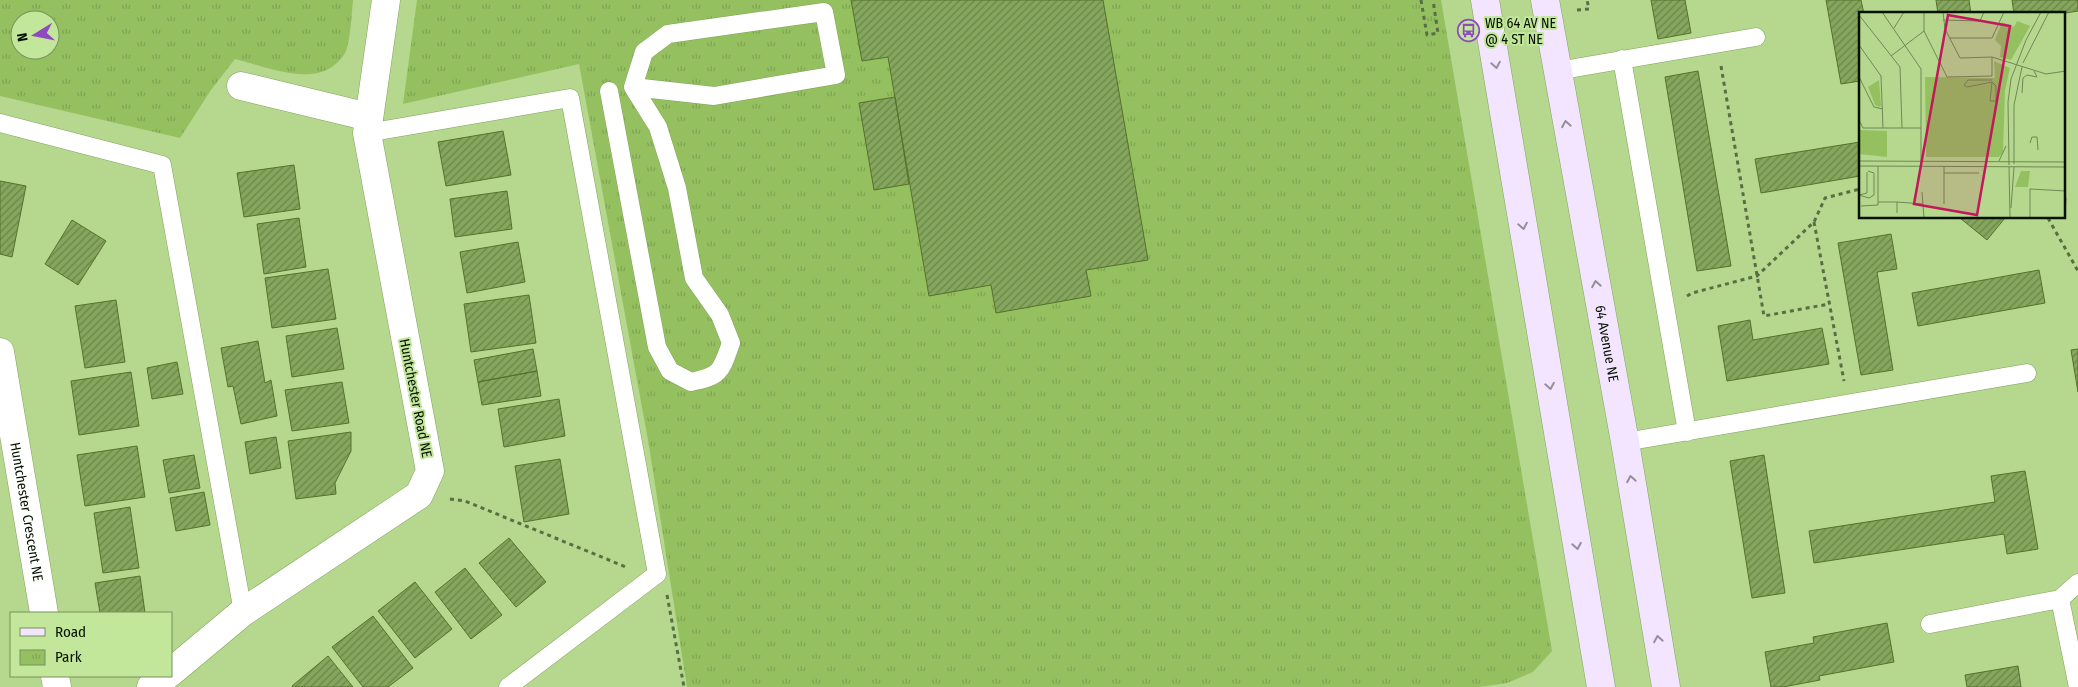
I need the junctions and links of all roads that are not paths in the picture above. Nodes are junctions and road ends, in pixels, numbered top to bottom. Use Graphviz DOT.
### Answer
graph roads {
  1 [pos="386,0"];
  2 [pos="1485,0"];
  3 [pos="1545,0"];
  4 [pos="1756,37"];
  5 [pos="1622,58"];
  6 [pos="1557,71"];
  7 [pos="241,86"];
  8 [pos="633,86"];
  9 [pos="608,91"];
  10 [pos="0,123"];
  11 [pos="368,125"];
  12 [pos="0,352"];
  13 [pos="2027,373"];
  14 [pos="1687,432"];
  15 [pos="1624,442"];
  16 [pos="2078,583"];
  17 [pos="2060,599"];
  18 [pos="44,612"];
  19 [pos="243,612"];
  20 [pos="1930,624"];
  21 [pos="172,671"];
  22 [pos="165,677"];
  23 [pos="151,687"];
  24 [pos="508,687"];
  25 [pos="1601,687"];
  26 [pos="1666,687"];
  27 [pos="2078,687"];
  1 -- 11 [label="street, Huntchester Road NE"];
  2 -- 25 [label="main road, one-way"];
  3 -- 6 [label="main road, 64 Avenue NE"];
  4 -- 5 [label="lane"];
  5 -- 6 [label="lane"];
  5 -- 14 [label="lane"];
  15 -- 6 [label="main road, 64 Avenue NE, one-way"];
  7 -- 11 [label="street"];
  8 -- 8 [label="lane"];
  8 -- 9 [label="lane"];
  10 -- 19 [label="lane"];
  11 -- 19 [label="street, Huntchester Road NE"];
  11 -- 24 [label="lane"];
  12 -- 18 [label="street, Huntchester Crescent NE"];
  13 -- 14 [label="lane"];
  14 -- 15 [label="lane"];
  26 -- 15 [label="main road, 64 Avenue NE, one-way"];
  16 -- 17 [label="lane"];
  17 -- 20 [label="lane"];
  17 -- 27 [label="lane"];
  19 -- 21 [label="street"];
  22 -- 23 [label="street"];
}
